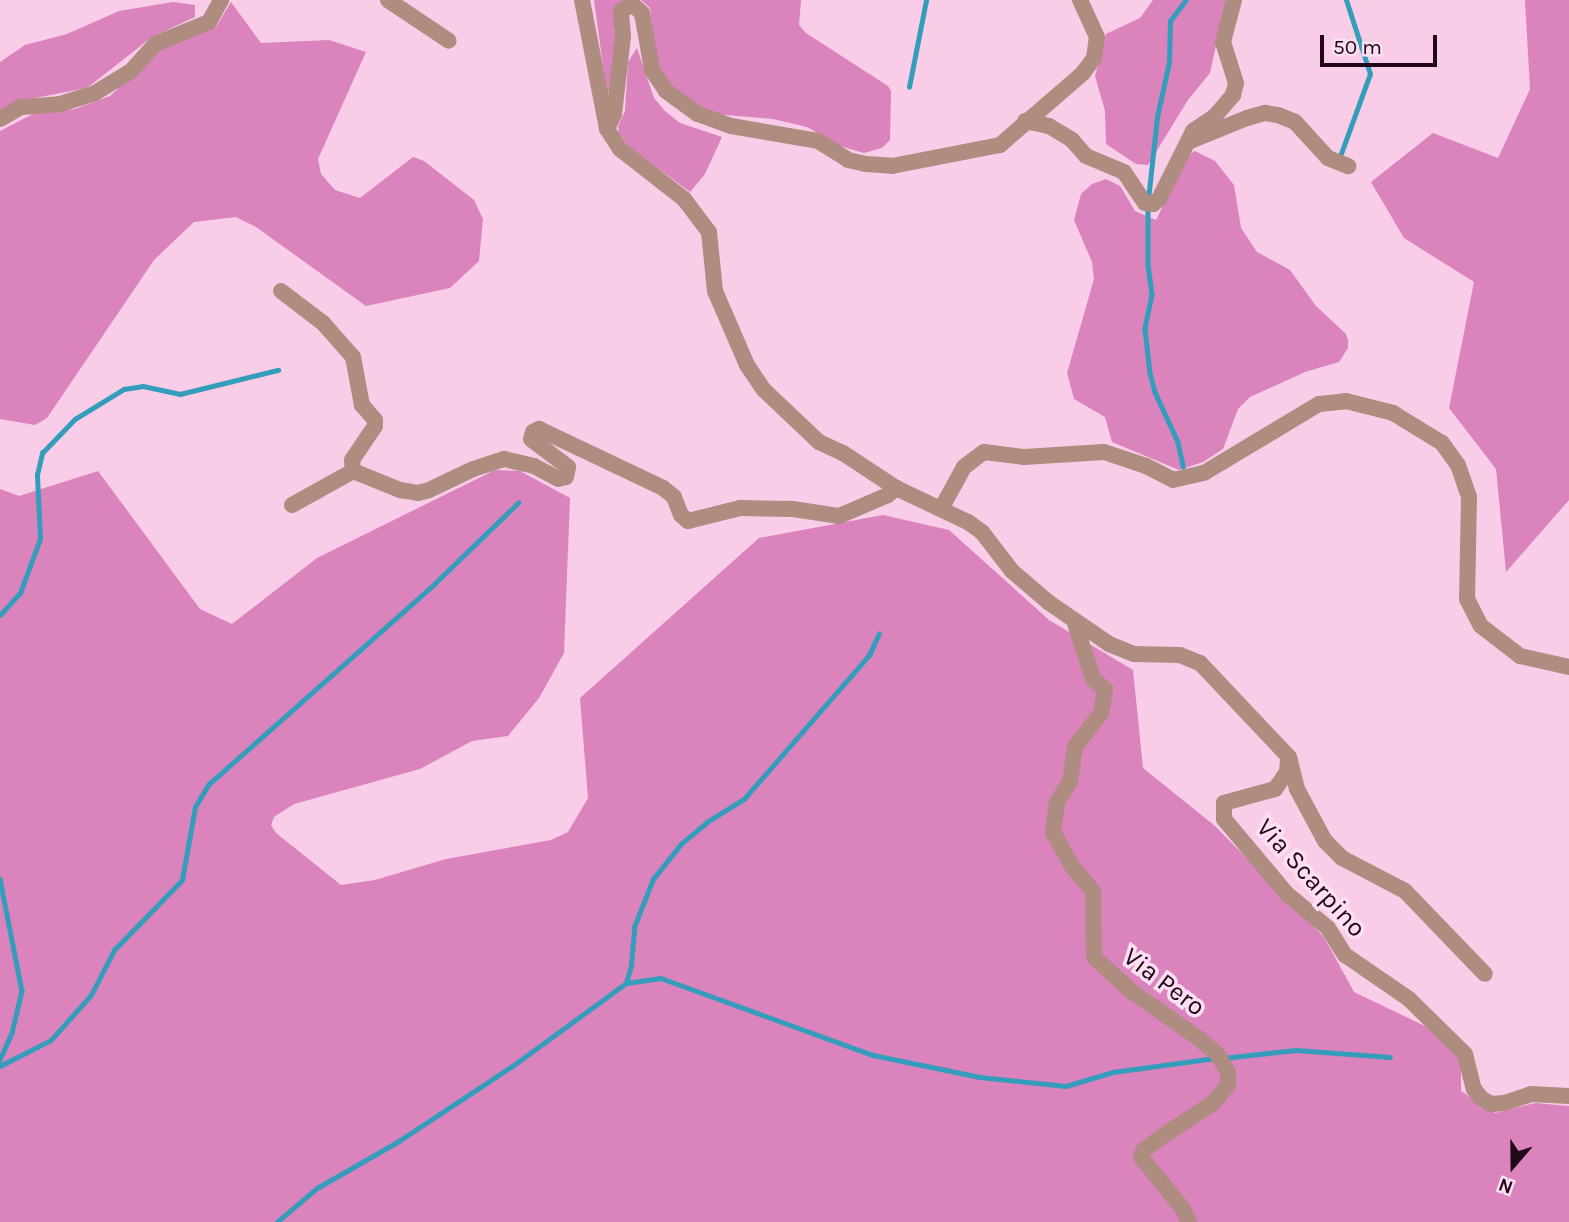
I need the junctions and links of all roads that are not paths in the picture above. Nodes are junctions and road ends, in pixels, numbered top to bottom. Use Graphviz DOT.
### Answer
graph roads {
  1 [pos="221,0"];
  2 [pos="388,0"];
  3 [pos="582,0"];
  4 [pos="1080,0"];
  5 [pos="1234,0"];
  6 [pos="449,40"];
  7 [pos="0,119"];
  8 [pos="1025,121"];
  9 [pos="607,129"];
  10 [pos="1187,143"];
  11 [pos="1348,166"];
  12 [pos="281,291"];
  13 [pos="353,471"];
  14 [pos="896,488"];
  15 [pos="292,505"];
  16 [pos="941,509"];
  17 [pos="1074,620"];
  18 [pos="1569,667"];
  19 [pos="1289,757"];
  20 [pos="1486,974"];
  21 [pos="1569,1096"];
  22 [pos="1189,1222"];
  1 -- 7 [label="street"];
  2 -- 6 [label="street"];
  3 -- 9 [label="street"];
  4 -- 8 [label="street"];
  5 -- 10 [label="street"];
  8 -- 9 [label="street"];
  8 -- 10 [label="street"];
  9 -- 14 [label="street"];
  10 -- 11 [label="street"];
  12 -- 13 [label="street"];
  13 -- 14 [label="street"];
  13 -- 15 [label="street"];
  14 -- 16 [label="street"];
  16 -- 17 [label="street"];
  16 -- 18 [label="street"];
  17 -- 19 [label="street"];
  17 -- 22 [label="street, Via Pero"];
  19 -- 20 [label="street"];
  19 -- 21 [label="street, Via Scarpino"];
}
